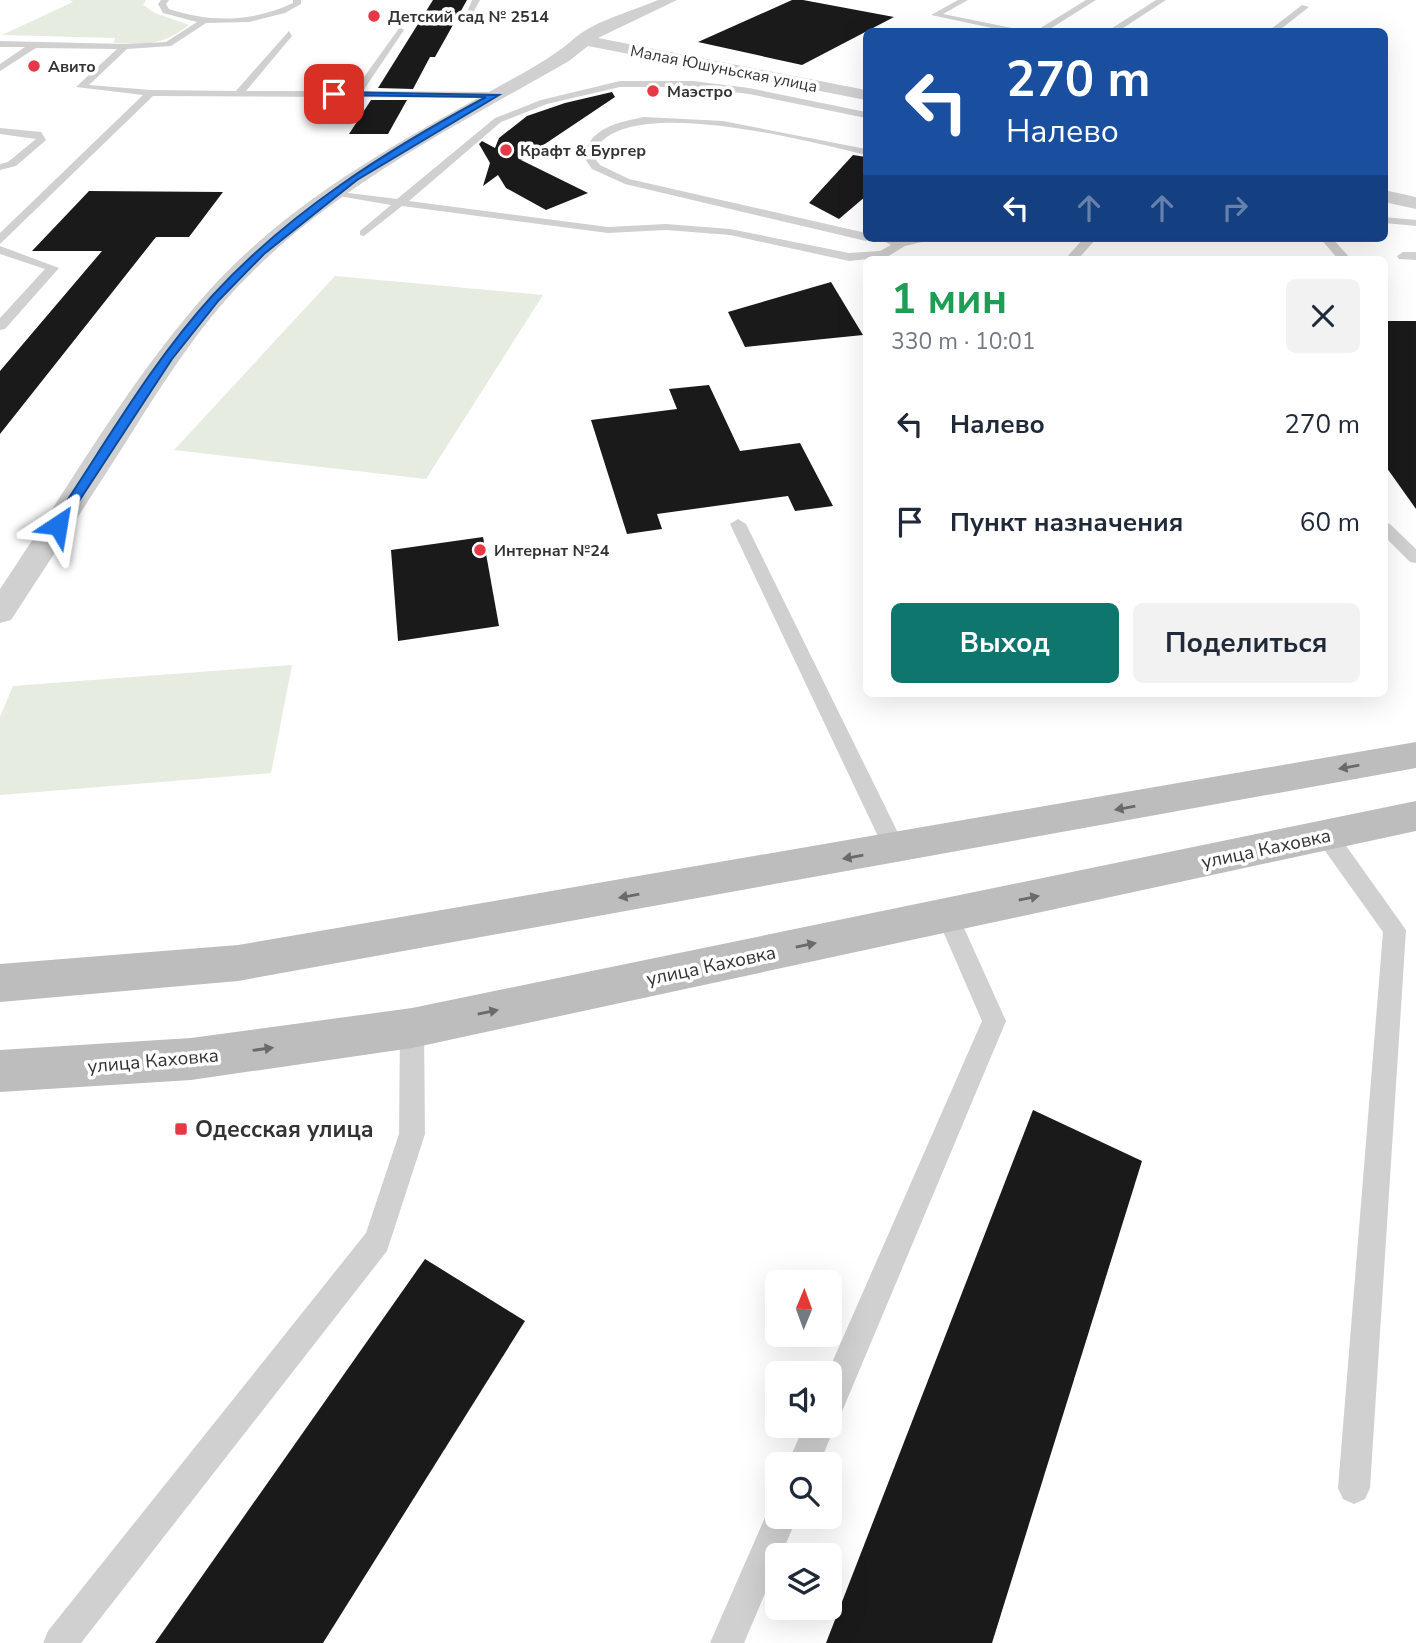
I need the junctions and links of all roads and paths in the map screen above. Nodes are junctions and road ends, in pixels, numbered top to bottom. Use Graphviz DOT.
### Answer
graph roads {
  1 [pos="165,0"];
  2 [pos="297,0"];
  3 [pos="476,0"];
  4 [pos="670,0"];
  5 [pos="964,0"];
  6 [pos="1092,0"];
  7 [pos="1162,0"];
  8 [pos="1305,7"];
  9 [pos="468,13"];
  10 [pos="203,21"];
  11 [pos="1006,28"];
  12 [pos="1045,28"];
  13 [pos="1116,28"];
  14 [pos="1276,28"];
  15 [pos="400,30"];
  16 [pos="289,34"];
  17 [pos="583,40"];
  18 [pos="0,44"];
  19 [pos="34,45"];
  20 [pos="125,47"];
  21 [pos="0,68"];
  22 [pos="151,93"];
  23 [pos="239,93"];
  24 [pos="357,94"];
  25 [pos="863,94"];
  26 [pos="495,95"];
  27 [pos="863,114"];
  28 [pos="0,131"];
  29 [pos="863,151"];
  30 [pos="0,167"];
  31 [pos="333,194"];
  32 [pos="1388,198"];
  33 [pos="403,202"];
  34 [pos="1416,202"];
  35 [pos="1388,220"];
  36 [pos="1416,223"];
  37 [pos="364,233"];
  38 [pos="863,237"];
  39 [pos="0,240"];
  40 [pos="895,242"];
  41 [pos="908,242"];
  42 [pos="1087,242"];
  43 [pos="1330,242"];
  44 [pos="902,243"];
  45 [pos="0,250"];
  46 [pos="1074,256"];
  47 [pos="1342,256"];
  48 [pos="0,326"];
  49 [pos="737,524"];
  50 [pos="1388,531"];
  51 [pos="1416,558"];
  52 [pos="0,613"];
  53 [pos="1416,755"];
  54 [pos="1416,816"];
  55 [pos="1326,835"];
  56 [pos="895,849"];
  57 [pos="947,915"];
  58 [pos="0,983"];
  59 [pos="412,1028"];
  60 [pos="0,1071"];
  61 [pos="842,1375"];
  62 [pos="1354,1489"];
  63 [pos="775,1529"];
  64 [pos="60,1643"];
  65 [pos="727,1643"];
  1 -- 10 [label="lane"];
  2 -- 10 [label="lane"];
  3 -- 9 [label="lane"];
  4 -- 17 [label="street"];
  5 -- 11 [label="lane"];
  6 -- 12 [label="lane"];
  7 -- 13 [label="lane"];
  8 -- 14 [label="lane"];
  10 -- 20 [label="lane"];
  15 -- 24 [label="lane"];
  16 -- 23 [label="lane"];
  17 -- 25 [label="street, Малая Юшуньская улица"];
  17 -- 26 [label="street"];
  18 -- 19 [label="lane"];
  19 -- 20 [label="lane"];
  19 -- 21 [label="lane"];
  20 -- 22 [label="lane"];
  22 -- 23 [label="lane"];
  22 -- 39 [label="lane"];
  23 -- 24 [label="lane"];
  24 -- 26 [label="lane"];
  26 -- 31 [label="street"];
  27 -- 33 [label="lane"];
  28 -- 30 [label="lane"];
  29 -- 38 [label="lane"];
  31 -- 33 [label="lane"];
  31 -- 52 [label="street"];
  32 -- 34 [label="street"];
  33 -- 37 [label="lane"];
  33 -- 44 [label="lane"];
  35 -- 36 [label="lane"];
  40 -- 44 [label="lane"];
  41 -- 44 [label="lane"];
  42 -- 46 [label="lane"];
  43 -- 47 [label="lane"];
  45 -- 48 [label="lane"];
  49 -- 56 [label="lane"];
  50 -- 51 [label="lane"];
  53 -- 56 [label="main road, one-way"];
  54 -- 55 [label="main road, улица Каховка"];
  57 -- 55 [label="main road, улица Каховка, one-way"];
  55 -- 62 [label="lane"];
  56 -- 58 [label="main road, one-way"];
  59 -- 57 [label="main road, улица Каховка, one-way"];
  57 -- 61 [label="lane"];
  60 -- 59 [label="main road, улица Каховка, one-way"];
  59 -- 64 [label="lane"];
  63 -- 65 [label="lane"];
}
